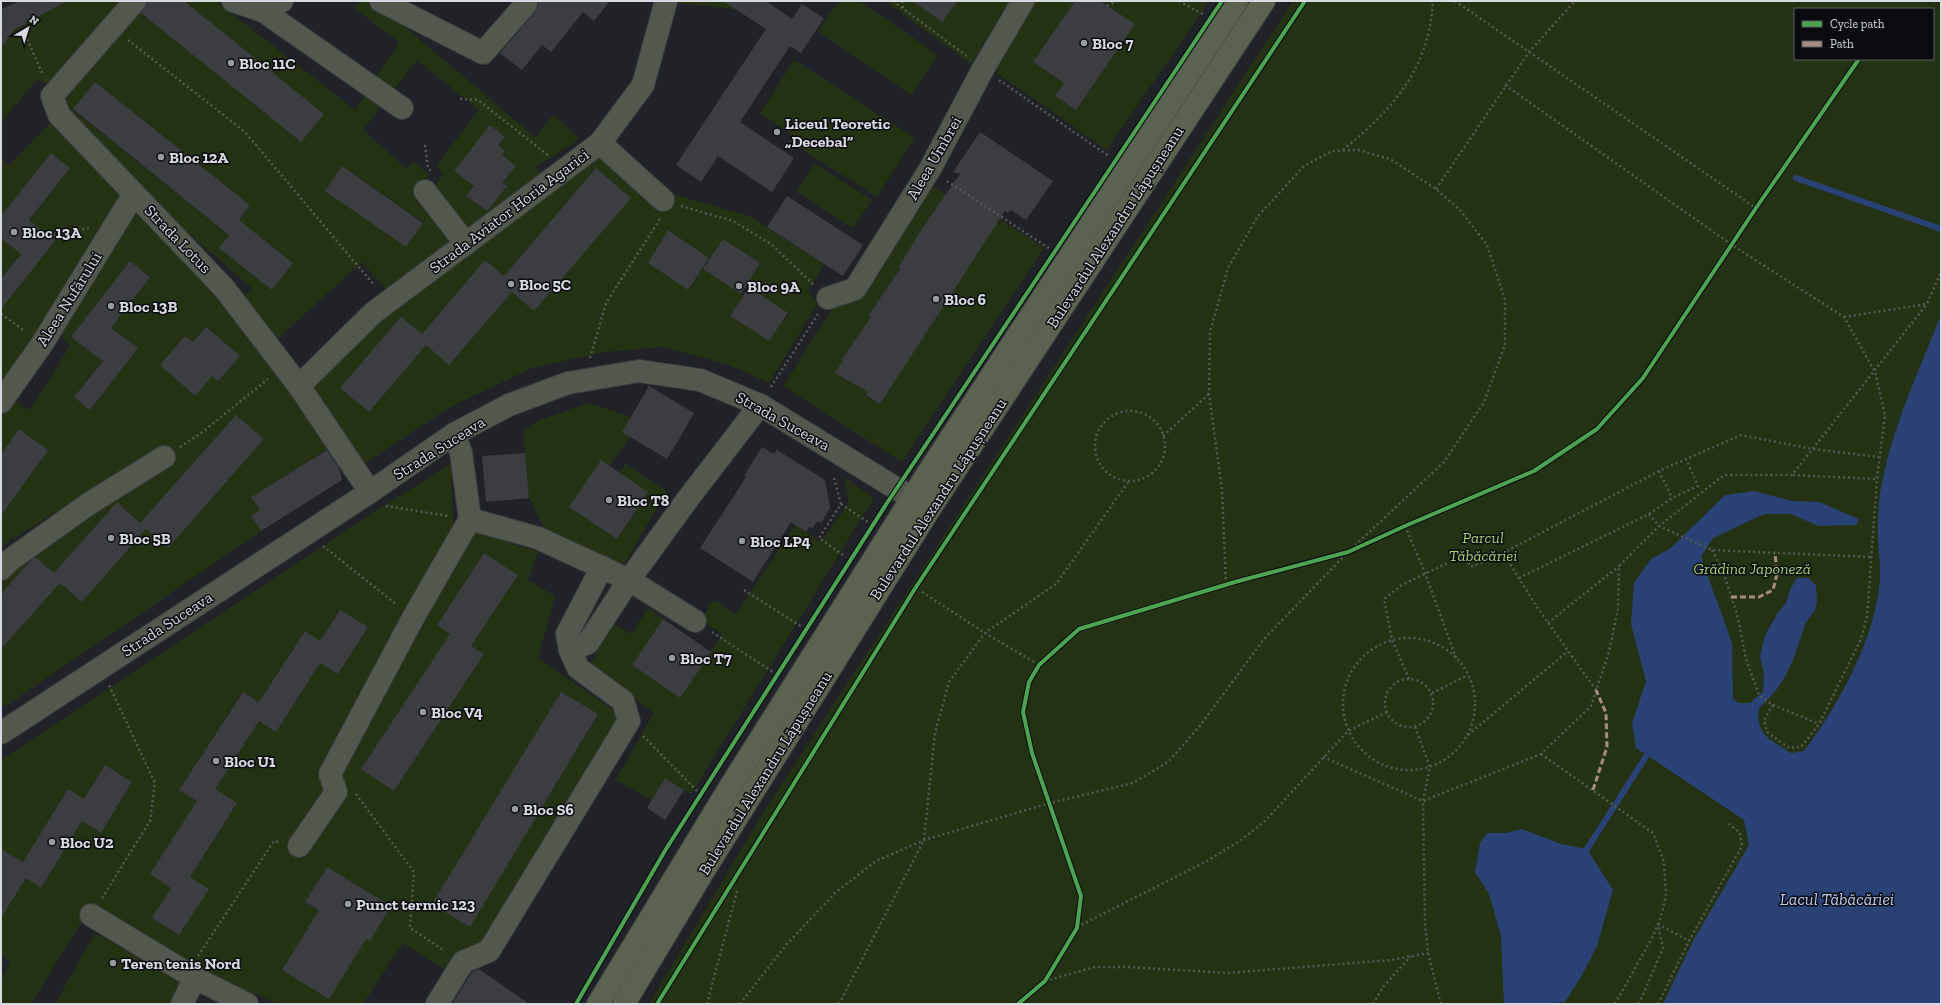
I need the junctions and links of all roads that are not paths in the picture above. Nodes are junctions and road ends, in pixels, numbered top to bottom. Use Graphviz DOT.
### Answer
graph roads {
  1 [pos="135,1"];
  2 [pos="233,1"];
  3 [pos="282,1"];
  4 [pos="381,1"];
  5 [pos="666,1"];
  6 [pos="1022,1"];
  7 [pos="1237,1"];
  8 [pos="1264,1"];
  9 [pos="526,4"];
  10 [pos="263,11"];
  11 [pos="402,108"];
  12 [pos="600,142"];
  13 [pos="426,191"];
  14 [pos="134,194"];
  15 [pos="662,200"];
  16 [pos="466,244"];
  17 [pos="828,298"];
  18 [pos="299,386"];
  19 [pos="765,396"];
  20 [pos="1,402"];
  21 [pos="454,434"];
  22 [pos="164,457"];
  23 [pos="374,498"];
  24 [pos="912,498"];
  25 [pos="470,520"];
  26 [pos="602,566"];
  27 [pos="1,569"];
  28 [pos="629,580"];
  29 [pos="695,621"];
  30 [pos="570,650"];
  31 [pos="1,733"];
  32 [pos="299,846"];
  33 [pos="91,915"];
  34 [pos="191,975"];
  35 [pos="182,1004"];
  36 [pos="247,1004"];
  37 [pos="437,1004"];
  38 [pos="598,1004"];
  39 [pos="624,1004"];
  1 -- 14 [label="street, Strada Lotus"];
  2 -- 10 [label="street"];
  3 -- 10 [label="street"];
  4 -- 9 [label="street"];
  5 -- 12 [label="street, Strada Aviator Horia Agarici"];
  6 -- 17 [label="street, Aleea Umbrei"];
  7 -- 24 [label="main road, Bulevardul Alexandru Lăpușneanu"];
  8 -- 39 [label="main road, Bulevardul Alexandru Lăpușneanu"];
  10 -- 11 [label="street"];
  12 -- 15 [label="street"];
  12 -- 16 [label="street, Strada Aviator Horia Agarici"];
  13 -- 16 [label="street"];
  14 -- 18 [label="street, Strada Lotus"];
  14 -- 20 [label="street, Aleea Nufărului"];
  16 -- 18 [label="street, Strada Aviator Horia Agarici"];
  18 -- 23 [label="street, Strada Lotus"];
  19 -- 21 [label="street, Strada Suceava"];
  19 -- 24 [label="street, Strada Suceava"];
  19 -- 28 [label="street"];
  21 -- 23 [label="street, Strada Suceava"];
  21 -- 25 [label="street"];
  22 -- 27 [label="street"];
  23 -- 31 [label="street, Strada Suceava"];
  24 -- 38 [label="main road, Bulevardul Alexandru Lăpușneanu"];
  25 -- 26 [label="street"];
  25 -- 32 [label="street"];
  26 -- 28 [label="street"];
  26 -- 30 [label="street"];
  28 -- 29 [label="street"];
  28 -- 30 [label="street"];
  30 -- 37 [label="street"];
  33 -- 34 [label="street"];
  34 -- 35 [label="street"];
  34 -- 36 [label="street"];
}
